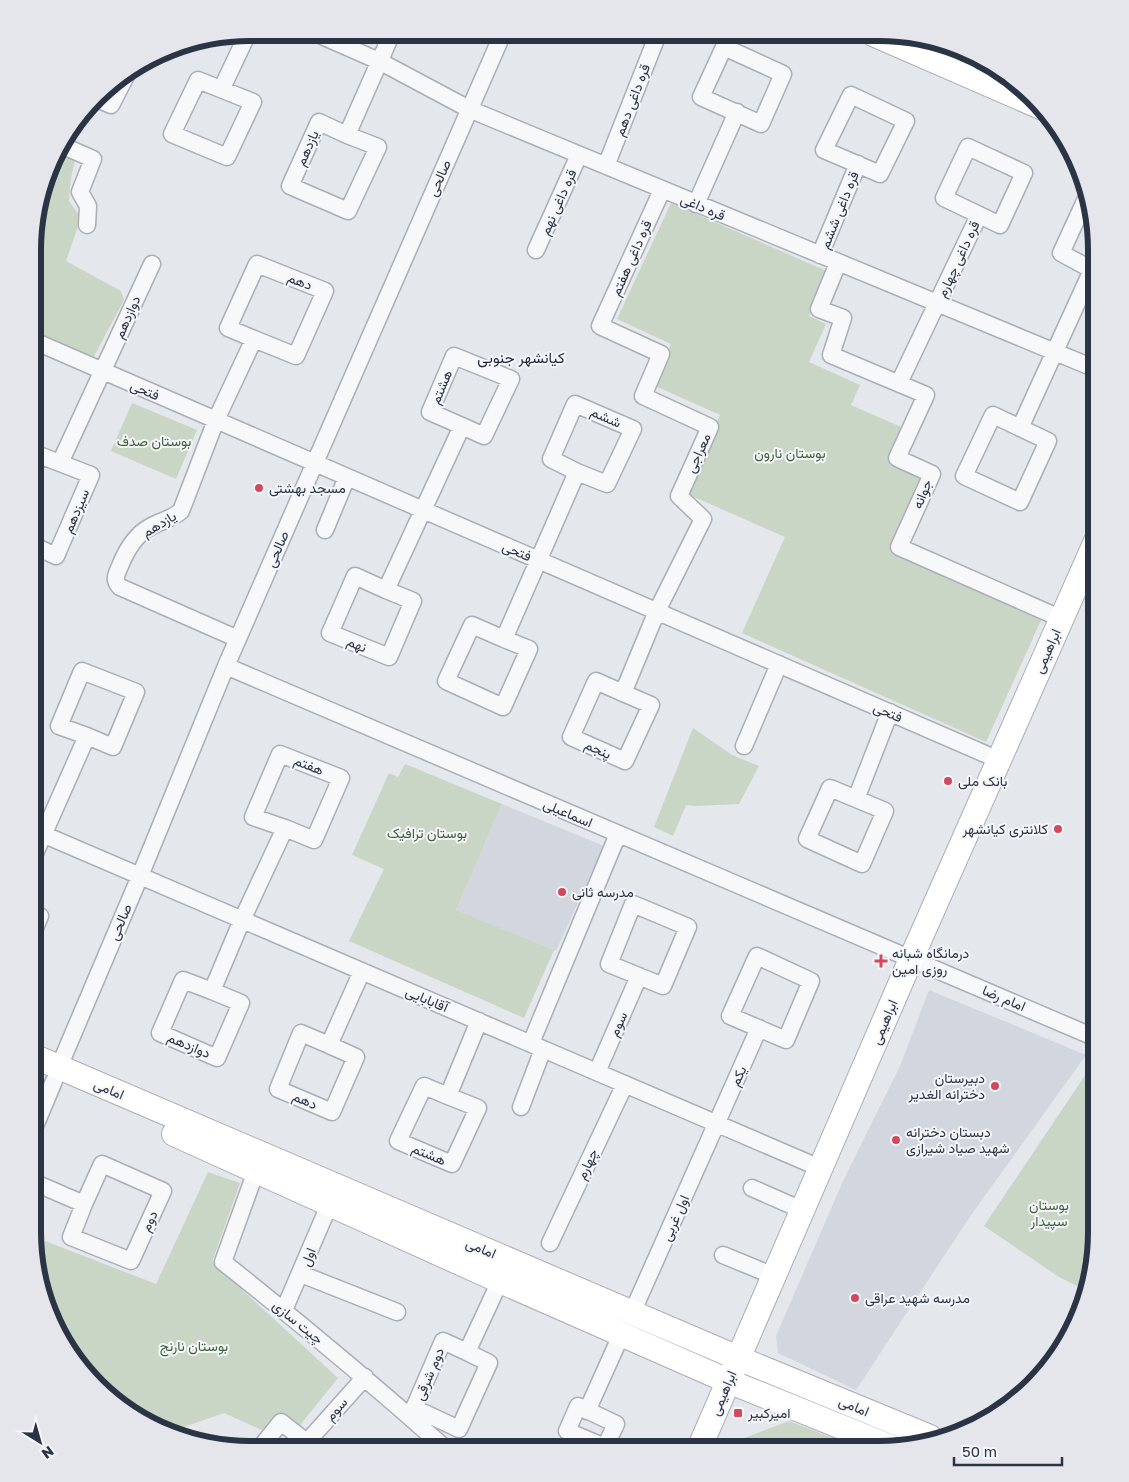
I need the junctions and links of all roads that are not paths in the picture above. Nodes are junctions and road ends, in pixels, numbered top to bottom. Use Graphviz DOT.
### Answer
graph roads {
  1 [pos="333,41"];
  2 [pos="388,41"];
  3 [pos="499,41"];
  4 [pos="655,41"];
  5 [pos="244,42"];
  6 [pos="891,42"];
  7 [pos="379,61"];
  8 [pos="120,87"];
  9 [pos="222,88"];
  10 [pos="1022,99"];
  11 [pos="104,102"];
  12 [pos="469,109"];
  13 [pos="737,112"];
  14 [pos="347,135"];
  15 [pos="68,148"];
  16 [pos="579,155"];
  17 [pos="858,164"];
  18 [pos="606,166"];
  19 [pos="662,190"];
  20 [pos="696,204"];
  21 [pos="1083,205"];
  22 [pos="979,215"];
  23 [pos="87,225"];
  24 [pos="536,250"];
  25 [pos="820,256"];
  26 [pos="838,263"];
  27 [pos="152,264"];
  28 [pos="1088,268"];
  29 [pos="1088,283"];
  30 [pos="937,304"];
  31 [pos="600,326"];
  32 [pos="254,339"];
  33 [pos="41,345"];
  34 [pos="1055,351"];
  35 [pos="1088,365"];
  36 [pos="103,371"];
  37 [pos="899,383"];
  38 [pos="216,420"];
  39 [pos="462,426"];
  40 [pos="1020,428"];
  41 [pos="41,456"];
  42 [pos="60,462"];
  43 [pos="314,463"];
  44 [pos="577,472"];
  45 [pos="347,477"];
  46 [pos="423,510"];
  47 [pos="325,530"];
  48 [pos="41,549"];
  49 [pos="1088,559"];
  50 [pos="538,560"];
  51 [pos="386,590"];
  52 [pos="657,612"];
  53 [pos="1062,619"];
  54 [pos="238,639"];
  55 [pos="504,639"];
  56 [pos="779,664"];
  57 [pos="226,666"];
  58 [pos="623,693"];
  59 [pos="890,712"];
  60 [pos="87,736"];
  61 [pos="744,746"];
  62 [pos="999,760"];
  63 [pos="856,799"];
  64 [pos="41,826"];
  65 [pos="285,828"];
  66 [pos="41,833"];
  67 [pos="618,834"];
  68 [pos="140,876"];
  69 [pos="242,920"];
  70 [pos="911,959"];
  71 [pos="362,971"];
  72 [pos="639,976"];
  73 [pos="212,991"];
  74 [pos="479,1021"];
  75 [pos="759,1028"];
  76 [pos="1088,1035"];
  77 [pos="329,1045"];
  78 [pos="537,1046"];
  79 [pos="41,1062"];
  80 [pos="41,1072"];
  81 [pos="597,1072"];
  82 [pos="56,1074"];
  83 [pos="625,1084"];
  84 [pos="448,1096"];
  85 [pos="521,1107"];
  86 [pos="41,1111"];
  87 [pos="716,1123"];
  88 [pos="820,1168"];
  89 [pos="256,1171"];
  90 [pos="41,1185"];
  91 [pos="752,1188"];
  92 [pos="330,1203"];
  93 [pos="84,1204"];
  94 [pos="802,1210"];
  95 [pos="550,1243"];
  96 [pos="723,1255"];
  97 [pos="300,1274"];
  98 [pos="774,1276"];
  99 [pos="500,1281"];
  100 [pos="284,1310"];
  101 [pos="397,1312"];
  102 [pos="632,1312"];
  103 [pos="622,1333"];
  104 [pos="467,1352"];
  105 [pos="738,1358"];
  106 [pos="365,1377"];
  107 [pos="728,1381"];
  108 [pos="587,1411"];
  109 [pos="926,1435"];
  110 [pos="266,1441"];
  111 [pos="306,1441"];
  112 [pos="314,1441"];
  113 [pos="437,1441"];
  114 [pos="702,1441"];
  115 [pos="879,1441"];
  1 -- 7 [label="street, قره داغی"];
  2 -- 7 [label="street"];
  3 -- 12 [label="street, صالحی"];
  4 -- 18 [label="street, قره داغی دهم"];
  5 -- 9 [label="street"];
  6 -- 10 [label="main road"];
  7 -- 12 [label="street, قره داغی"];
  7 -- 14 [label="street"];
  8 -- 11 [label="street"];
  9 -- 9 [label="street"];
  12 -- 16 [label="street, قره داغی"];
  12 -- 43 [label="street, صالحی"];
  13 -- 13 [label="street"];
  13 -- 20 [label="street"];
  14 -- 14 [label="street, یازدهم"];
  15 -- 23 [label="street"];
  16 -- 18 [label="street, قره داغی"];
  16 -- 24 [label="street, قره داغی نهم"];
  17 -- 17 [label="street"];
  17 -- 25 [label="street, قره داغی ششم"];
  18 -- 19 [label="street, قره داغی"];
  19 -- 20 [label="street, قره داغی"];
  19 -- 31 [label="street, قره داغی هفتم"];
  20 -- 25 [label="street, قره داغی"];
  21 -- 28 [label="street"];
  22 -- 22 [label="street"];
  22 -- 30 [label="street, قره داغی چهارم"];
  25 -- 26 [label="street, قره داغی"];
  26 -- 30 [label="street, قره داغی"];
  26 -- 37 [label="street, جوانه"];
  27 -- 36 [label="street, دوازدهم"];
  29 -- 34 [label="street"];
  30 -- 34 [label="street, قره داغی"];
  30 -- 37 [label="street, قره داغی چهارم"];
  31 -- 52 [label="street, معراجی"];
  32 -- 32 [label="street, دهم"];
  32 -- 38 [label="street"];
  33 -- 36 [label="street, فتحی"];
  34 -- 35 [label="street, قره داغی"];
  34 -- 40 [label="street"];
  36 -- 38 [label="street, فتحی"];
  36 -- 42 [label="street"];
  37 -- 53 [label="street, جوانه"];
  38 -- 43 [label="street, فتحی"];
  38 -- 54 [label="street, یازدهم"];
  39 -- 39 [label="street, هشتم"];
  39 -- 46 [label="street"];
  40 -- 40 [label="street"];
  41 -- 42 [label="street, سیزدهم"];
  42 -- 48 [label="street, سیزدهم"];
  43 -- 45 [label="street, فتحی"];
  43 -- 54 [label="street, صالحی"];
  44 -- 44 [label="street, ششم"];
  44 -- 50 [label="street"];
  45 -- 46 [label="street, فتحی"];
  45 -- 47 [label="street"];
  46 -- 50 [label="street, فتحی"];
  46 -- 51 [label="street"];
  49 -- 53 [label="main road, ابراهیمی"];
  50 -- 52 [label="street, فتحی"];
  50 -- 55 [label="street"];
  51 -- 51 [label="street, نهم"];
  52 -- 56 [label="street, فتحی"];
  52 -- 58 [label="street"];
  53 -- 62 [label="main road, ابراهیمی"];
  54 -- 57 [label="street, صالحی"];
  55 -- 55 [label="street"];
  56 -- 59 [label="street, فتحی"];
  56 -- 61 [label="street"];
  57 -- 67 [label="street, اسماعیلی"];
  57 -- 68 [label="street, صالحی"];
  58 -- 58 [label="street, پنجم"];
  59 -- 62 [label="street, فتحی"];
  59 -- 63 [label="street"];
  60 -- 60 [label="street"];
  60 -- 64 [label="street"];
  62 -- 70 [label="main road, ابراهیمی"];
  63 -- 63 [label="street"];
  65 -- 65 [label="street, هفتم"];
  65 -- 69 [label="street"];
  66 -- 68 [label="street, آقابابایی"];
  67 -- 70 [label="street, اسماعیلی"];
  67 -- 78 [label="street"];
  68 -- 69 [label="street, آقابابایی"];
  68 -- 82 [label="street, صالحی"];
  69 -- 71 [label="street, آقابابایی"];
  69 -- 73 [label="street"];
  70 -- 76 [label="street, امام رضا"];
  70 -- 88 [label="main road, ابراهیمی"];
  71 -- 74 [label="street, آقابابایی"];
  71 -- 77 [label="street"];
  72 -- 72 [label="street"];
  72 -- 81 [label="street, سوم"];
  73 -- 73 [label="street, دوازدهم"];
  74 -- 78 [label="street, آقابابایی"];
  74 -- 84 [label="street"];
  75 -- 75 [label="street"];
  75 -- 87 [label="street, یکم"];
  77 -- 77 [label="street, دهم"];
  78 -- 81 [label="street, آقابابایی"];
  78 -- 85 [label="street"];
  79 -- 82 [label="main road, امامی"];
  80 -- 82 [label="main road, امامی"];
  81 -- 83 [label="street, آقابابایی"];
  82 -- 86 [label="street, صالحی"];
  82 -- 89 [label="main road, امامی"];
  82 -- 102 [label="main road, امامی"];
  83 -- 87 [label="street, آقابابایی"];
  83 -- 95 [label="street, چهارم"];
  84 -- 84 [label="street, هشتم"];
  87 -- 88 [label="street, آقابابایی"];
  87 -- 102 [label="street, اول غربی"];
  88 -- 94 [label="main road, ابراهیمی"];
  89 -- 92 [label="main road, امامی"];
  89 -- 100 [label="street, چیت سازی"];
  90 -- 93 [label="street"];
  91 -- 94 [label="street"];
  92 -- 97 [label="street, اول"];
  92 -- 99 [label="main road, امامی"];
  93 -- 93 [label="street, دوم"];
  94 -- 98 [label="main road, ابراهیمی"];
  96 -- 98 [label="street"];
  97 -- 100 [label="street, اول"];
  97 -- 101 [label="street"];
  98 -- 105 [label="main road, ابراهیمی"];
  99 -- 103 [label="main road, امامی"];
  99 -- 104 [label="street, دوم شرقی"];
  100 -- 106 [label="street, چیت سازی"];
  102 -- 103 [label="main road"];
  102 -- 105 [label="main road, امامی"];
  103 -- 107 [label="main road, امامی"];
  103 -- 108 [label="street"];
  104 -- 104 [label="street, دوم شرقی"];
  105 -- 107 [label="main road, ابراهیمی"];
  105 -- 109 [label="main road, امامی"];
  106 -- 112 [label="street, سوم"];
  106 -- 113 [label="street, چیت سازی"];
  107 -- 114 [label="main road, ابراهیمی"];
  107 -- 115 [label="main road, امامی"];
  110 -- 111 [label="street"];
}
